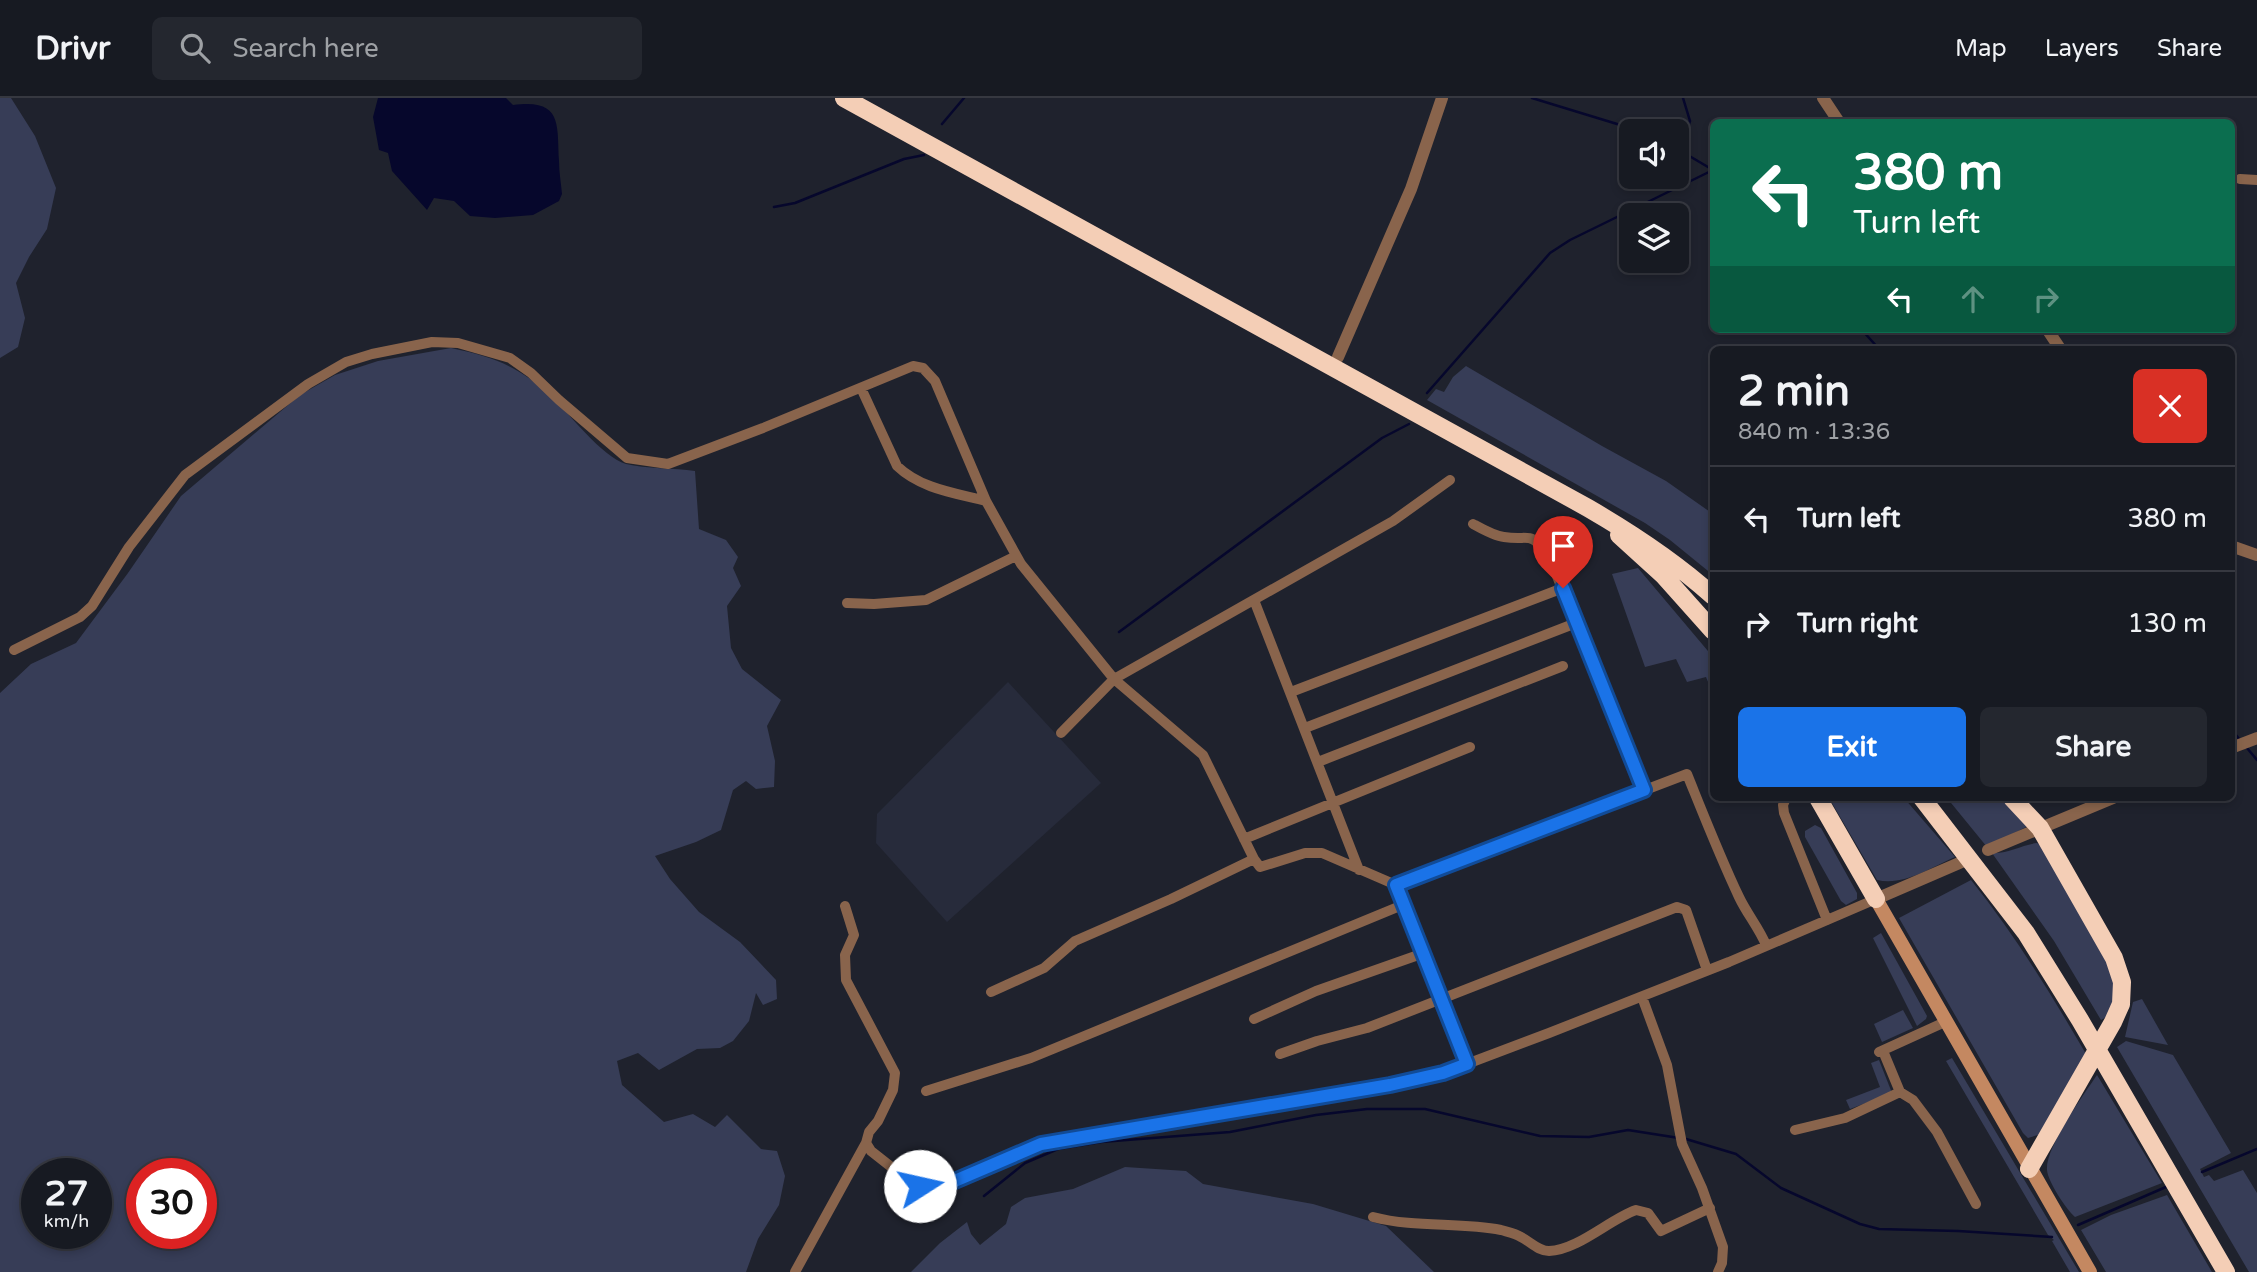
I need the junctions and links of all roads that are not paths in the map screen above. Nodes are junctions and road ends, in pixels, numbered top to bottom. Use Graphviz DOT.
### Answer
graph roads {
  1 [pos="844,98"];
  2 [pos="868,98"];
  3 [pos="1442,98"];
  4 [pos="1823,98"];
  5 [pos="1837,119"];
  6 [pos="2240,179"];
  7 [pos="2257,180"];
  8 [pos="1338,358"];
  9 [pos="861,388"];
  10 [pos="1450,480"];
  11 [pos="986,501"];
  12 [pos="1588,508"];
  13 [pos="1473,524"];
  14 [pos="2235,547"];
  15 [pos="2257,555"];
  16 [pos="1016,556"];
  17 [pos="1710,579"];
  18 [pos="1563,588"];
  19 [pos="1710,593"];
  20 [pos="1254,600"];
  21 [pos="847,603"];
  22 [pos="1576,623"];
  23 [pos="1710,628"];
  24 [pos="14,650"];
  25 [pos="1563,666"];
  26 [pos="1114,679"];
  27 [pos="1291,692"];
  28 [pos="1305,728"];
  29 [pos="1060,733"];
  30 [pos="2254,739"];
  31 [pos="2235,746"];
  32 [pos="1470,747"];
  33 [pos="1318,762"];
  34 [pos="1644,790"];
  35 [pos="1334,801"];
  36 [pos="1785,801"];
  37 [pos="1820,801"];
  38 [pos="1924,801"];
  39 [pos="1938,801"];
  40 [pos="2015,801"];
  41 [pos="2106,801"];
  42 [pos="2040,828"];
  43 [pos="1244,839"];
  44 [pos="1988,850"];
  45 [pos="1254,859"];
  46 [pos="1964,861"];
  47 [pos="1359,870"];
  48 [pos="1396,885"];
  49 [pos="1876,900"];
  50 [pos="1405,904"];
  51 [pos="845,906"];
  52 [pos="1827,920"];
  53 [pos="1766,945"];
  54 [pos="1424,953"];
  55 [pos="1707,970"];
  56 [pos="991,992"];
  57 [pos="1642,997"];
  58 [pos="1442,999"];
  59 [pos="2082,1014"];
  60 [pos="1254,1019"];
  61 [pos="1945,1022"];
  62 [pos="1280,1054"];
  63 [pos="2110,1061"];
  64 [pos="1467,1064"];
  65 [pos="926,1091"];
  66 [pos="1900,1092"];
  67 [pos="1795,1130"];
  68 [pos="866,1143"];
  69 [pos="2029,1169"];
  70 [pos="1976,1204"];
  71 [pos="1710,1208"];
  72 [pos="1373,1217"];
  73 [pos="795,1272"];
  74 [pos="1718,1272"];
  75 [pos="2090,1272"];
  76 [pos="2226,1272"];
  77 [pos="2238,1272"];
  1 -- 12 [label="highway"];
  2 -- 8 [label="highway"];
  3 -- 8 [label="street"];
  4 -- 5 [label="street"];
  6 -- 7 [label="street"];
  8 -- 17 [label="highway"];
  9 -- 11 [label="street"];
  9 -- 11 [label="street"];
  9 -- 24 [label="street"];
  10 -- 20 [label="street"];
  11 -- 16 [label="street"];
  12 -- 19 [label="highway"];
  12 -- 23 [label="highway"];
  13 -- 18 [label="street"];
  14 -- 15 [label="street"];
  16 -- 21 [label="street"];
  16 -- 26 [label="street"];
  18 -- 22 [label="street"];
  18 -- 27 [label="street"];
  20 -- 26 [label="street"];
  20 -- 27 [label="street"];
  22 -- 28 [label="street"];
  22 -- 34 [label="street"];
  25 -- 33 [label="street"];
  26 -- 29 [label="street"];
  26 -- 43 [label="street"];
  27 -- 28 [label="street"];
  28 -- 33 [label="street"];
  30 -- 31 [label="street"];
  32 -- 35 [label="street"];
  33 -- 35 [label="street"];
  34 -- 48 [label="street"];
  34 -- 53 [label="street"];
  35 -- 43 [label="street"];
  35 -- 47 [label="street"];
  36 -- 52 [label="street"];
  37 -- 49 [label="highway"];
  38 -- 59 [label="highway"];
  39 -- 59 [label="highway"];
  40 -- 42 [label="highway"];
  41 -- 42 [label="street"];
  42 -- 44 [label="street"];
  42 -- 69 [label="highway"];
  43 -- 45 [label="street"];
  45 -- 47 [label="street"];
  45 -- 56 [label="street"];
  46 -- 49 [label="street"];
  47 -- 48 [label="street"];
  48 -- 50 [label="street"];
  49 -- 52 [label="street"];
  49 -- 61 [label="main road"];
  50 -- 54 [label="street"];
  50 -- 65 [label="street"];
  51 -- 68 [label="street"];
  52 -- 53 [label="street"];
  53 -- 55 [label="street"];
  54 -- 58 [label="street"];
  54 -- 60 [label="street"];
  55 -- 57 [label="street"];
  55 -- 58 [label="street"];
  57 -- 64 [label="street"];
  57 -- 71 [label="street"];
  58 -- 62 [label="street"];
  58 -- 64 [label="street"];
  59 -- 63 [label="highway"];
  61 -- 66 [label="street"];
  61 -- 69 [label="main road"];
  63 -- 76 [label="highway"];
  63 -- 77 [label="highway"];
  64 -- 68 [label="street"];
  66 -- 67 [label="street"];
  66 -- 70 [label="street"];
  68 -- 73 [label="street"];
  69 -- 75 [label="main road"];
  71 -- 72 [label="street"];
  71 -- 74 [label="street"];
}
